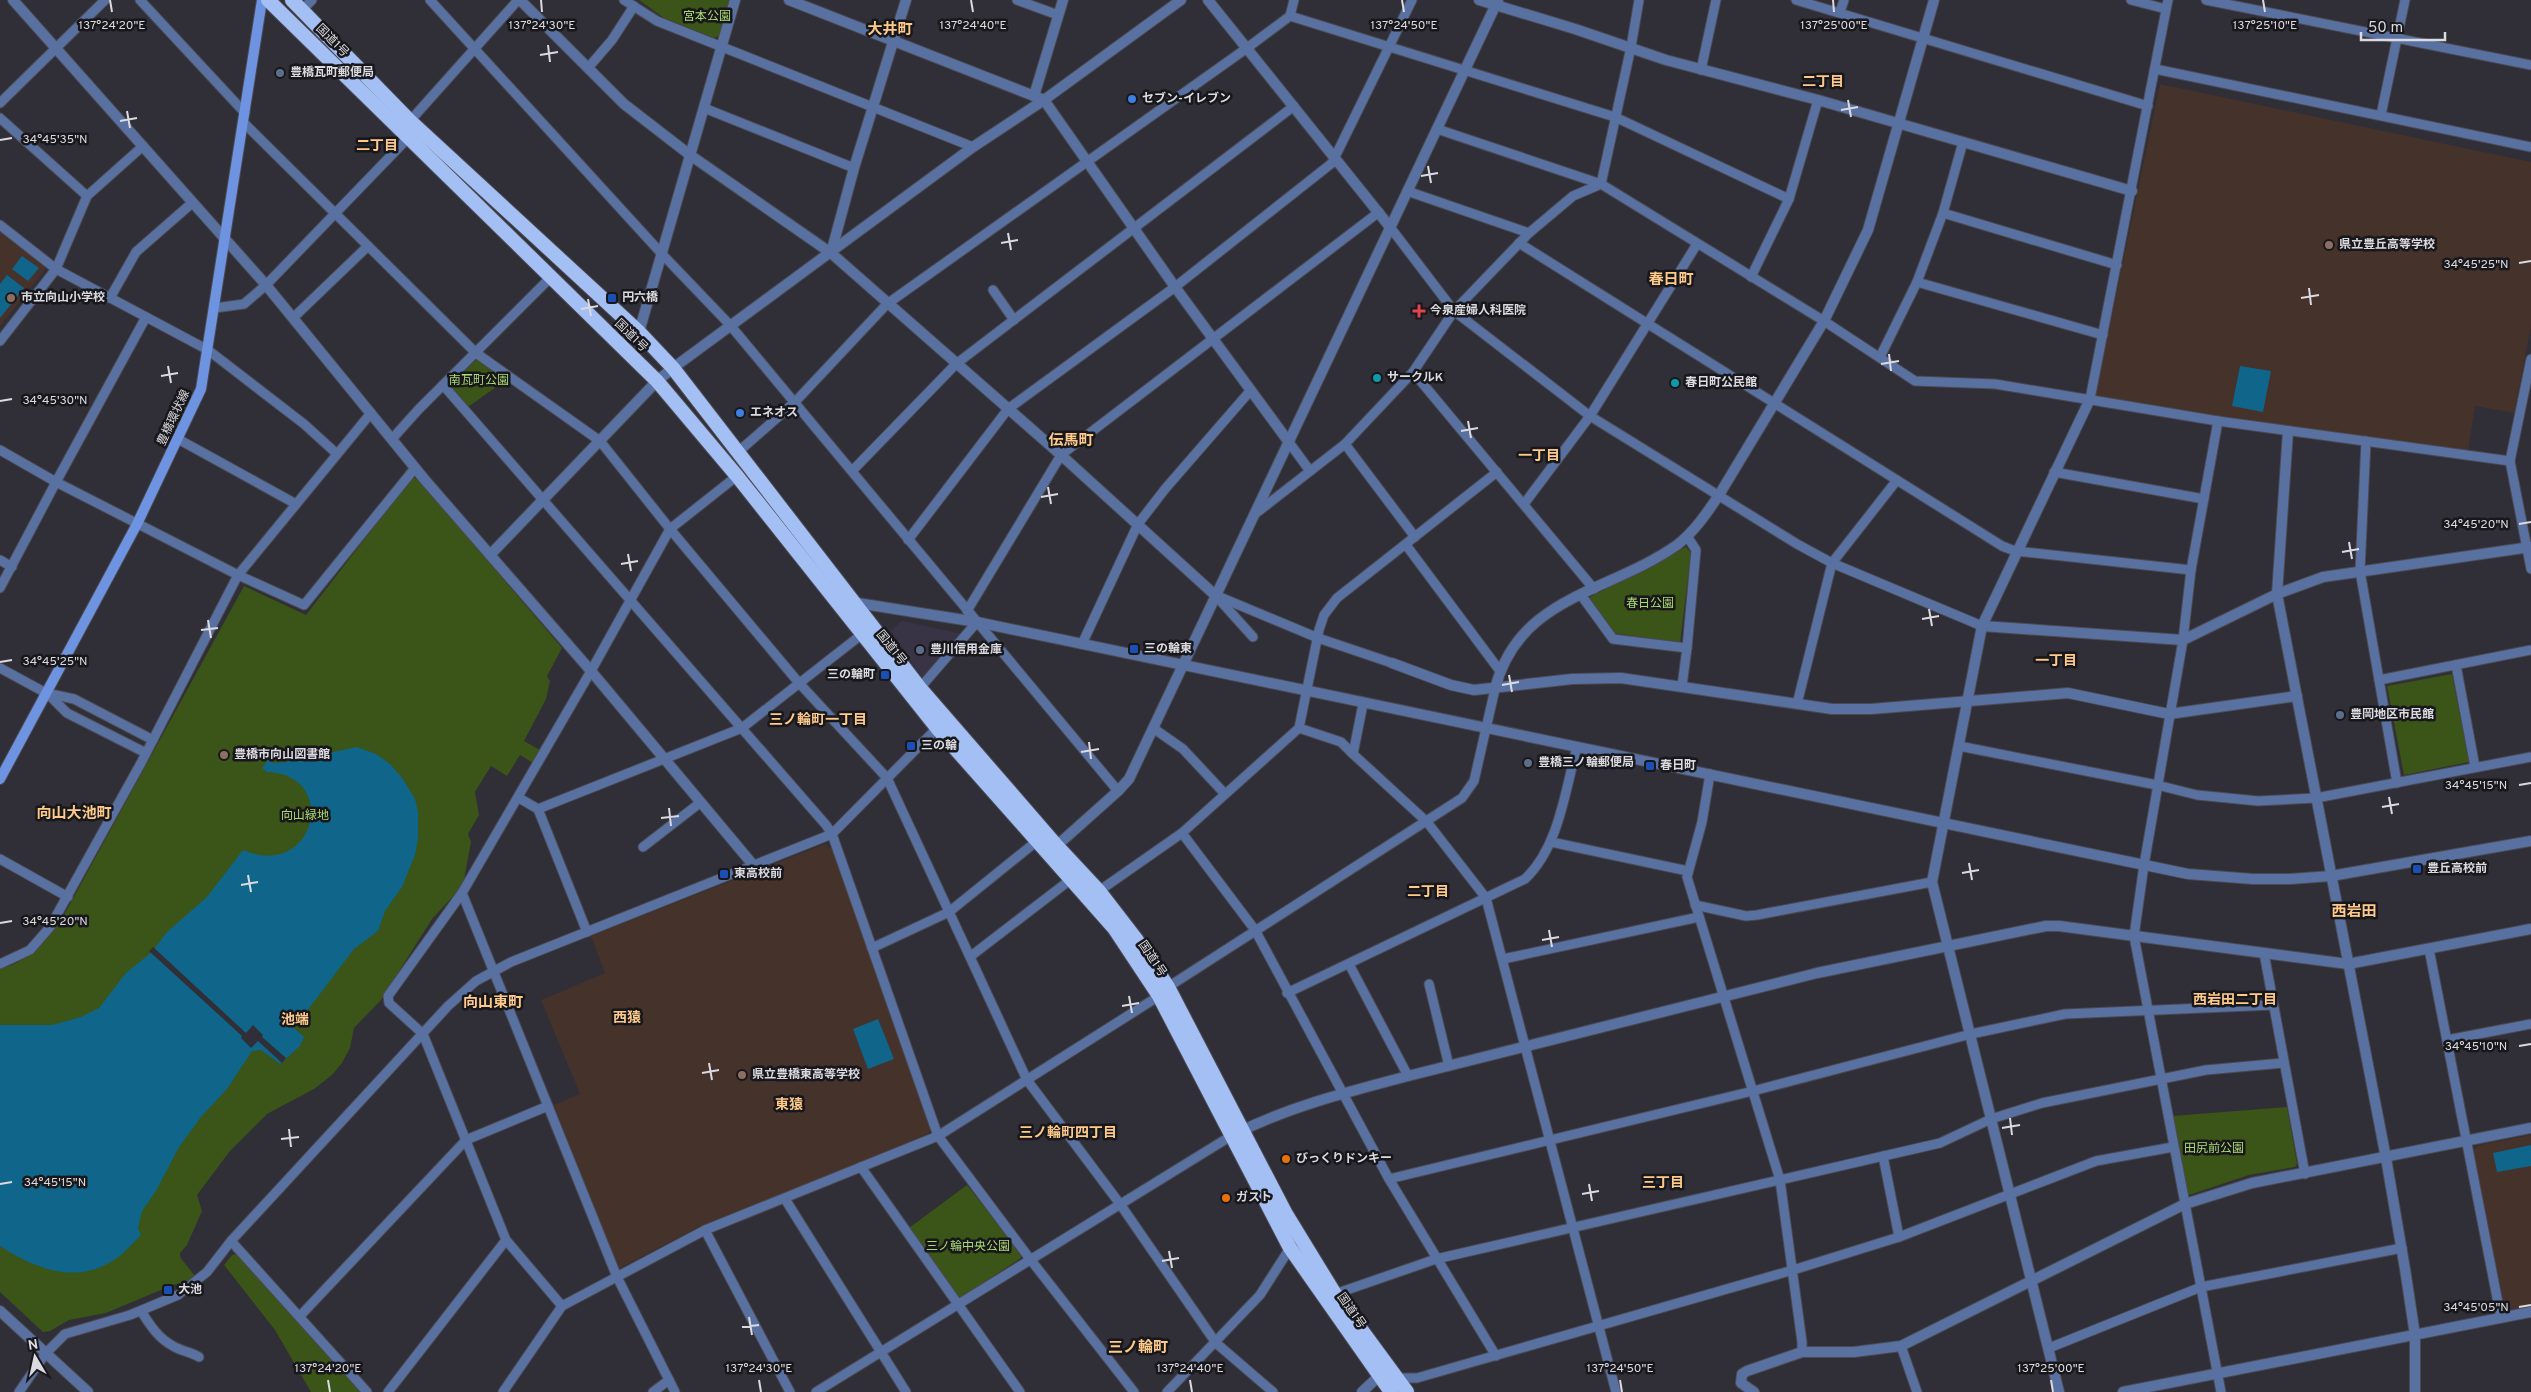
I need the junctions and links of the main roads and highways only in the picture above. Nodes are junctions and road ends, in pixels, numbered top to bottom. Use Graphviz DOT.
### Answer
graph roads {
  1 [pos="262,0"];
  2 [pos="268,0"];
  3 [pos="292,0"];
  4 [pos="307,5"];
  5 [pos="942,724"];
  6 [pos="0,780"];
  7 [pos="1052,850"];
  8 [pos="1164,991"];
  9 [pos="1237,1133"];
  10 [pos="1391,1392"];
  11 [pos="1407,1392"];
  1 -- 6 [label="main road, 豊橋環状線"];
  2 -- 5 [label="highway, 国道1号"];
  3 -- 4 [label="highway, 国道1号"];
  4 -- 5 [label="highway, 国道1号"];
  5 -- 7 [label="highway, 国道1号"];
  5 -- 7 [label="highway, 国道1号"];
  7 -- 8 [label="highway, 国道1号"];
  7 -- 8 [label="highway, 国道1号"];
  8 -- 9 [label="highway, 国道1号"];
  9 -- 10 [label="highway, 国道1号"];
  9 -- 11 [label="highway, 国道1号"];
}
